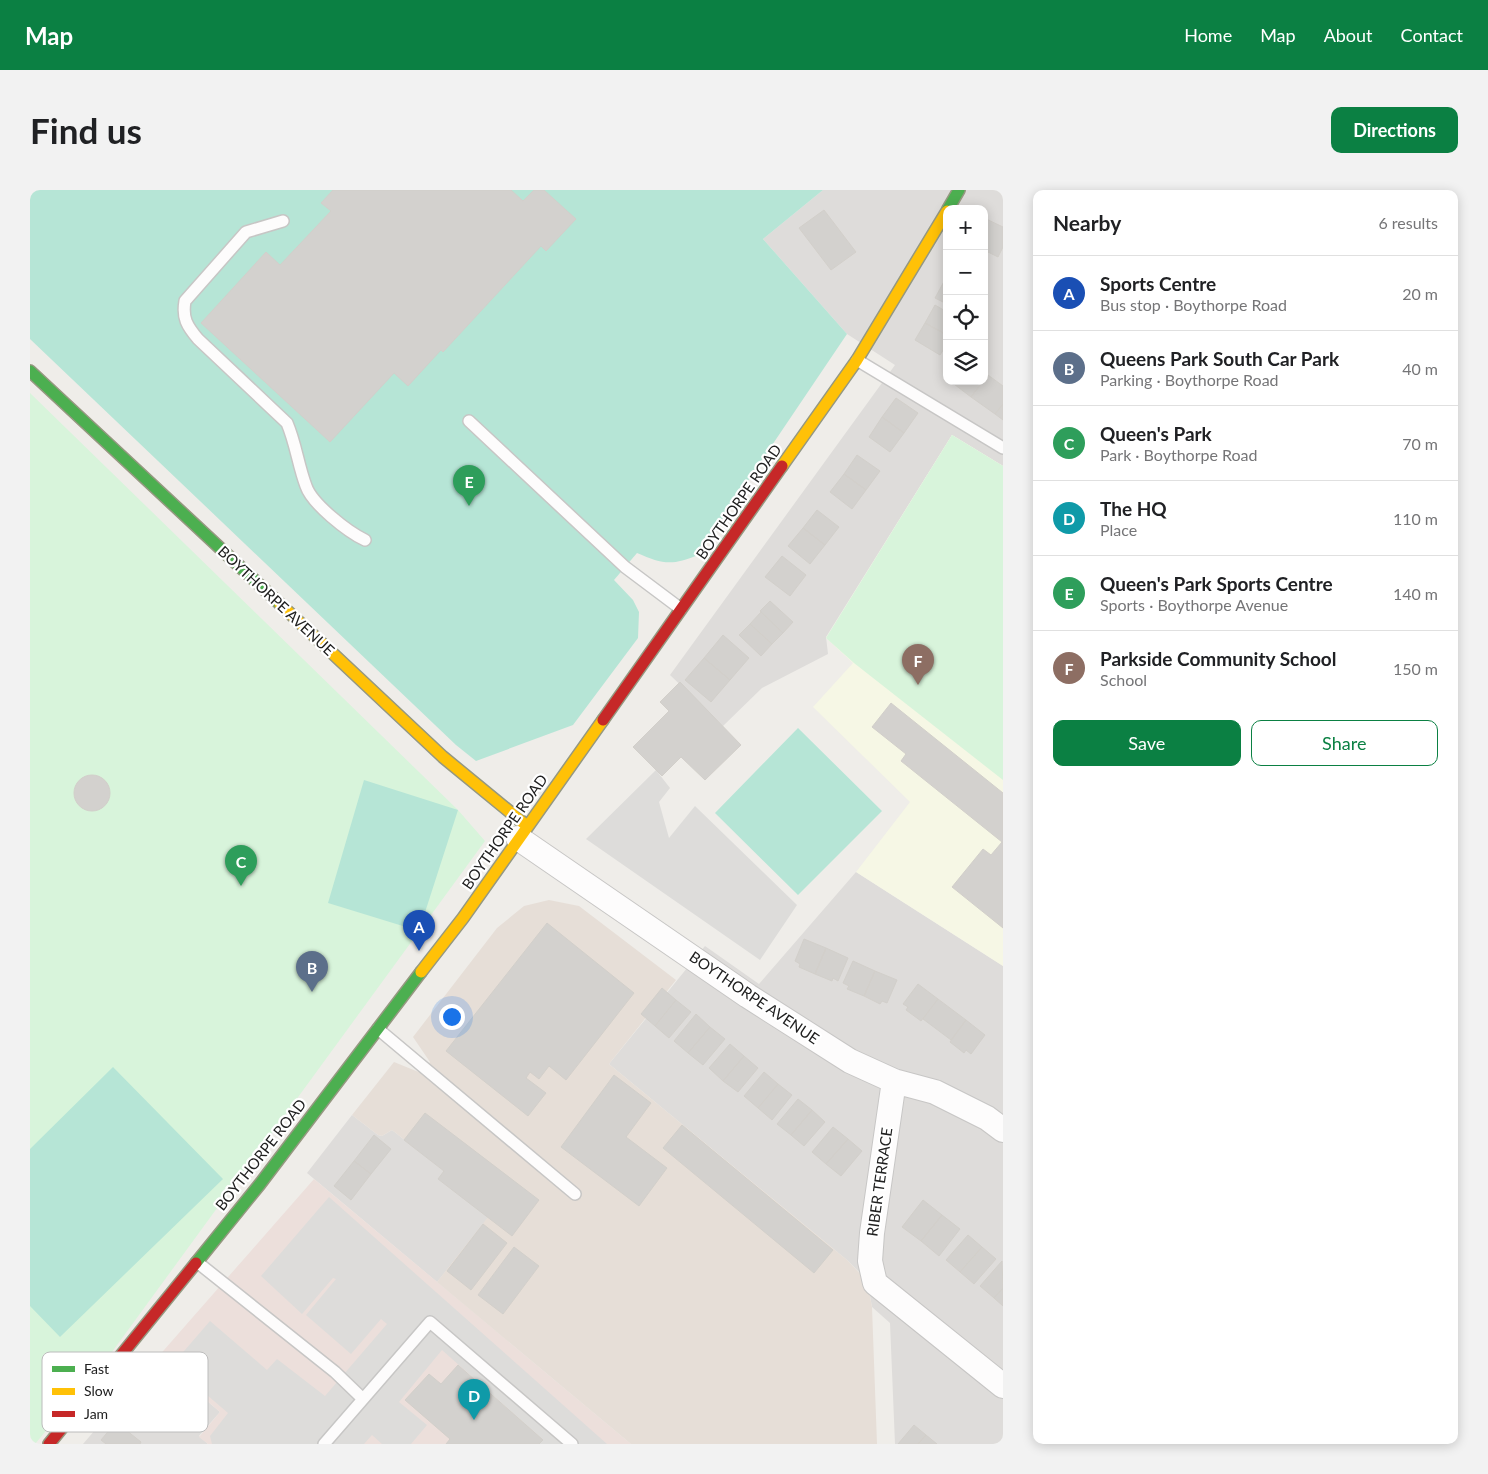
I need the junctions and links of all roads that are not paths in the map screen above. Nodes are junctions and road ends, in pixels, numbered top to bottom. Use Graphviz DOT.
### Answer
graph roads {
  1 [pos="959,190"];
  2 [pos="950,205"];
  3 [pos="943,217"];
  4 [pos="283,222"];
  5 [pos="857,360"];
  6 [pos="30,371"];
  7 [pos="468,421"];
  8 [pos="1003,448"];
  9 [pos="365,540"];
  10 [pos="681,608"];
  11 [pos="523,832"];
  12 [pos="378,1028"];
  13 [pos="894,1081"];
  14 [pos="1003,1130"];
  15 [pos="575,1194"];
  16 [pos="196,1261"];
  17 [pos="123,1352"];
  18 [pos="1003,1386"];
  19 [pos="363,1399"];
  20 [pos="60,1432"];
  21 [pos="50,1444"];
  22 [pos="324,1444"];
  23 [pos="572,1444"];
  1 -- 2 [label="street, BOYTHORPE ROAD"];
  3 -- 5 [label="street, BOYTHORPE ROAD"];
  4 -- 9 [label="lane"];
  5 -- 8 [label="lane"];
  5 -- 10 [label="street, BOYTHORPE ROAD"];
  6 -- 11 [label="street, BOYTHORPE AVENUE"];
  7 -- 10 [label="lane"];
  10 -- 11 [label="street, BOYTHORPE ROAD"];
  11 -- 12 [label="street, BOYTHORPE ROAD"];
  11 -- 13 [label="street, BOYTHORPE AVENUE"];
  12 -- 15 [label="lane"];
  12 -- 16 [label="street, BOYTHORPE ROAD"];
  13 -- 14 [label="street, BOYTHORPE AVENUE"];
  13 -- 18 [label="street, RIBER TERRACE"];
  16 -- 17 [label="street, BOYTHORPE ROAD"];
  16 -- 19 [label="lane"];
  19 -- 22 [label="lane"];
  19 -- 23 [label="lane"];
  20 -- 21 [label="street, BOYTHORPE ROAD"];
}
